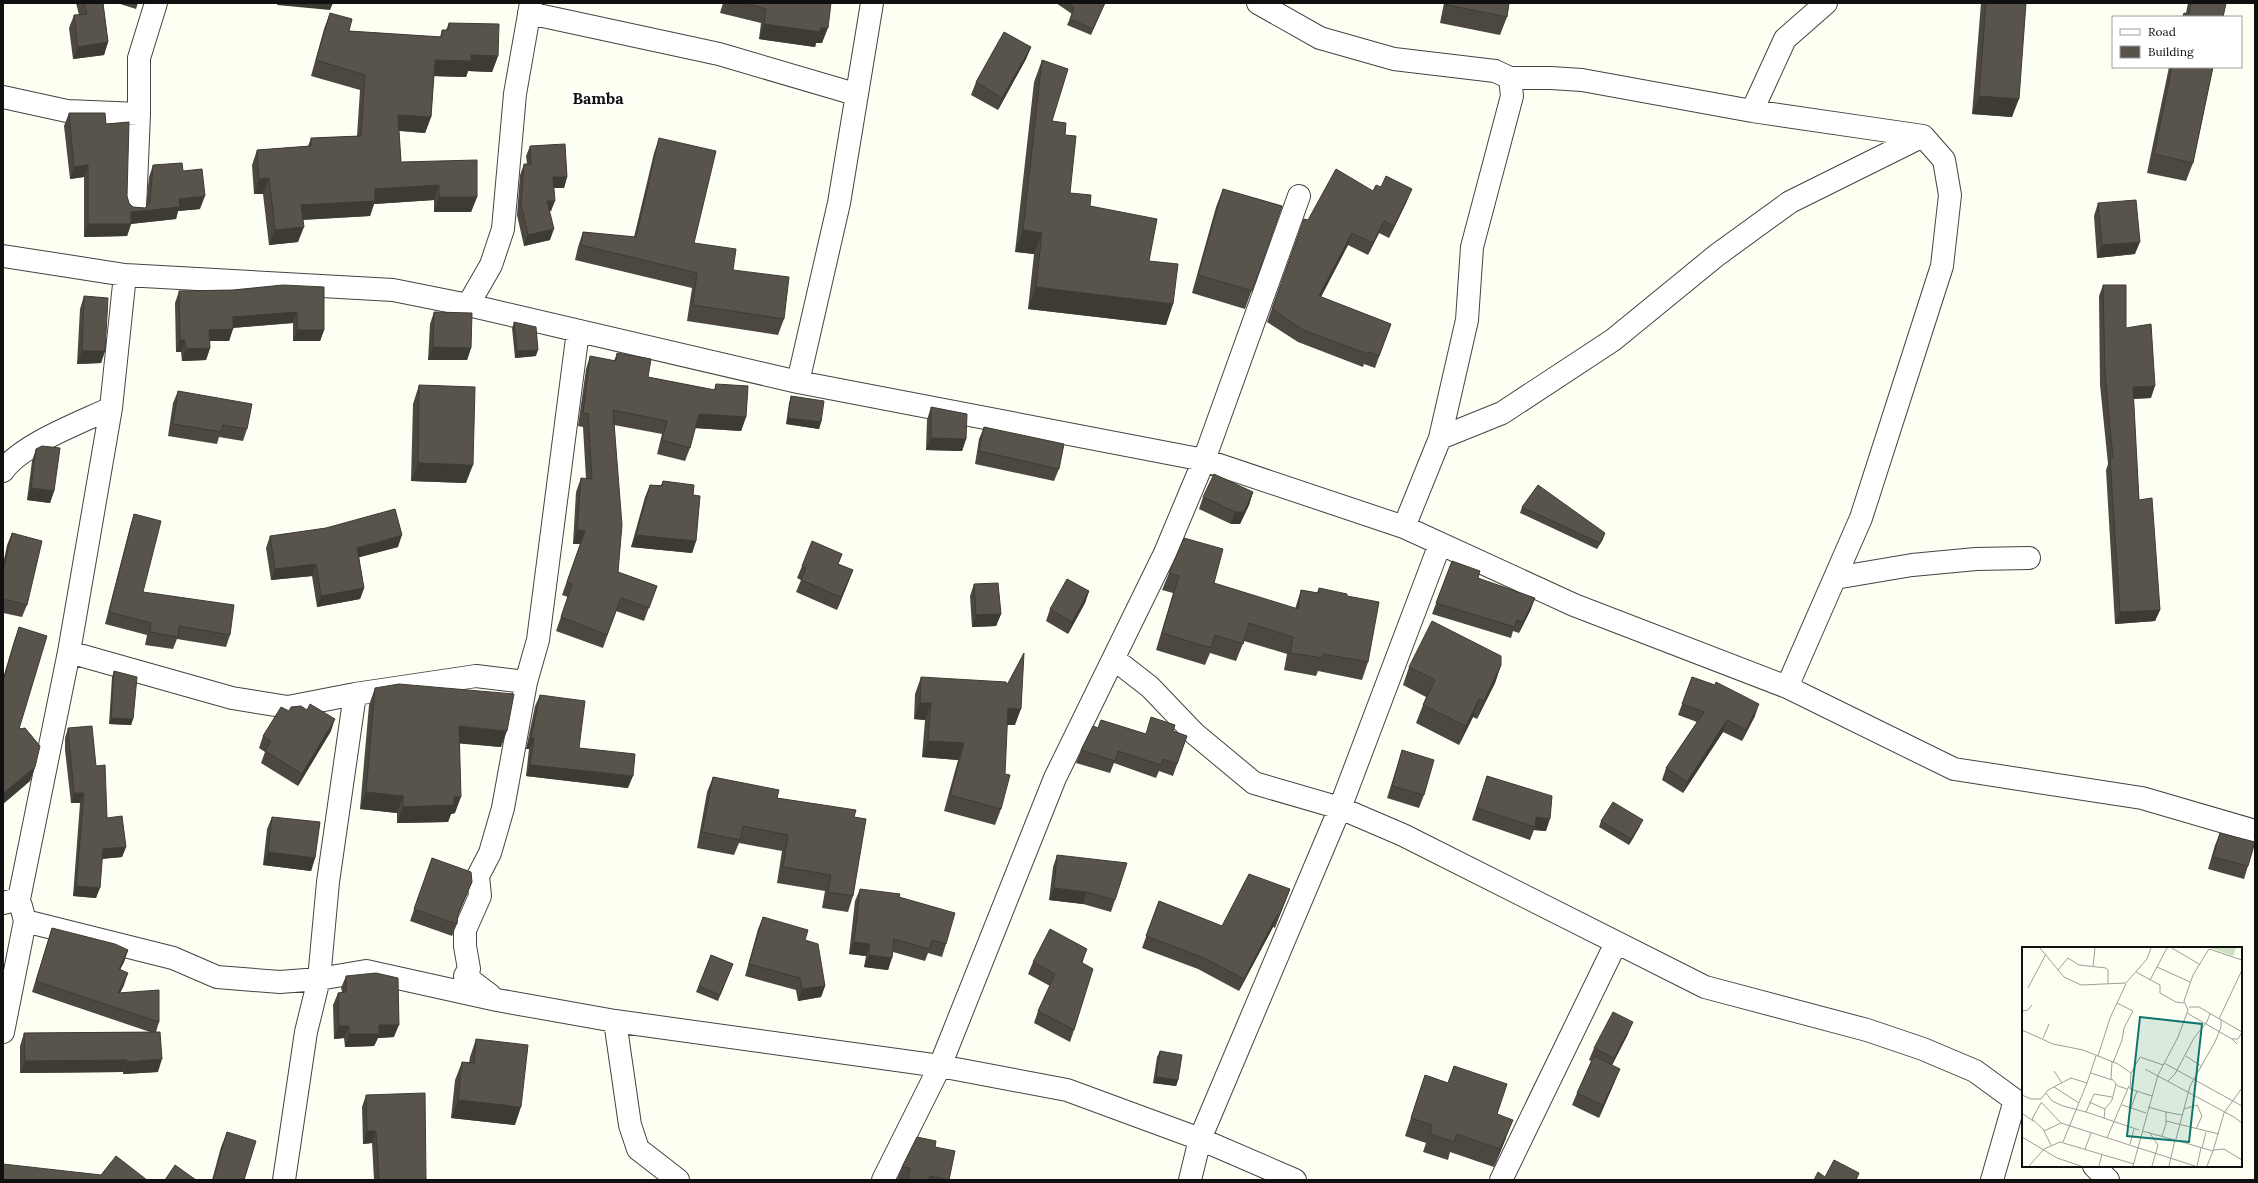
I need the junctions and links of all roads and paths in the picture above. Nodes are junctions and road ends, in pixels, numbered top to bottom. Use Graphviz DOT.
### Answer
graph roads {
  1 [pos="156,3"];
  2 [pos="872,3"];
  3 [pos="1258,3"];
  4 [pos="1826,3"];
  5 [pos="530,8"];
  6 [pos="1510,78"];
  7 [pos="855,94"];
  8 [pos="3,98"];
  9 [pos="1752,111"];
  10 [pos="139,114"];
  11 [pos="1923,136"];
  12 [pos="1299,196"];
  13 [pos="135,209"];
  14 [pos="3,256"];
  15 [pos="125,275"];
  16 [pos="468,304"];
  17 [pos="578,332"];
  18 [pos="798,382"];
  19 [pos="111,408"];
  20 [pos="1440,438"];
  21 [pos="1204,460"];
  22 [pos="3,471"];
  23 [pos="1404,527"];
  24 [pos="1440,544"];
  25 [pos="2029,558"];
  26 [pos="1835,578"];
  27 [pos="69,652"];
  28 [pos="1114,659"];
  29 [pos="526,682"];
  30 [pos="1787,687"];
  31 [pos="355,694"];
  32 [pos="1340,808"];
  33 [pos="2255,831"];
  34 [pos="11,901"];
  35 [pos="25,921"];
  36 [pos="1616,943"];
  37 [pos="318,979"];
  38 [pos="497,1000"];
  39 [pos="615,1021"];
  40 [pos="3,1032"];
  41 [pos="940,1066"];
  42 [pos="2019,1103"];
  43 [pos="1200,1139"];
  44 [pos="2095,1167"];
  45 [pos="284,1180"];
  46 [pos="678,1180"];
  47 [pos="883,1180"];
  48 [pos="1190,1180"];
  49 [pos="1295,1180"];
  50 [pos="1501,1180"];
  51 [pos="1992,1180"];
  52 [pos="2108,1180"];
  1 -- 10 [label="street"];
  2 -- 7 [label="street"];
  3 -- 6 [label="street"];
  4 -- 9 [label="street"];
  5 -- 7 [label="street"];
  5 -- 16 [label="street"];
  6 -- 9 [label="street"];
  6 -- 20 [label="street"];
  7 -- 18 [label="street"];
  8 -- 10 [label="street"];
  9 -- 11 [label="street"];
  10 -- 13 [label="street"];
  11 -- 20 [label="street"];
  11 -- 26 [label="street"];
  12 -- 21 [label="street"];
  14 -- 15 [label="street"];
  15 -- 16 [label="street"];
  15 -- 19 [label="street"];
  16 -- 17 [label="street"];
  17 -- 18 [label="street"];
  17 -- 29 [label="street"];
  18 -- 21 [label="street"];
  19 -- 22 [label="street"];
  19 -- 27 [label="street"];
  20 -- 23 [label="street"];
  21 -- 23 [label="street"];
  21 -- 28 [label="street"];
  23 -- 24 [label="street"];
  24 -- 30 [label="street"];
  24 -- 32 [label="street"];
  25 -- 26 [label="street"];
  26 -- 30 [label="street"];
  27 -- 31 [label="street"];
  27 -- 34 [label="street"];
  28 -- 32 [label="street"];
  28 -- 41 [label="street"];
  29 -- 31 [label="street"];
  29 -- 38 [label="street"];
  30 -- 33 [label="street"];
  31 -- 37 [label="street"];
  32 -- 36 [label="street"];
  32 -- 43 [label="street"];
  34 -- 35 [label="street"];
  35 -- 37 [label="street"];
  35 -- 40 [label="street"];
  36 -- 42 [label="street"];
  36 -- 50 [label="street"];
  37 -- 38 [label="street"];
  37 -- 45 [label="street"];
  38 -- 39 [label="street"];
  39 -- 41 [label="street"];
  39 -- 46 [label="street"];
  41 -- 43 [label="street"];
  41 -- 47 [label="street"];
  42 -- 51 [label="street"];
  43 -- 48 [label="street"];
  43 -- 49 [label="street"];
  44 -- 52 [label="street"];
}
